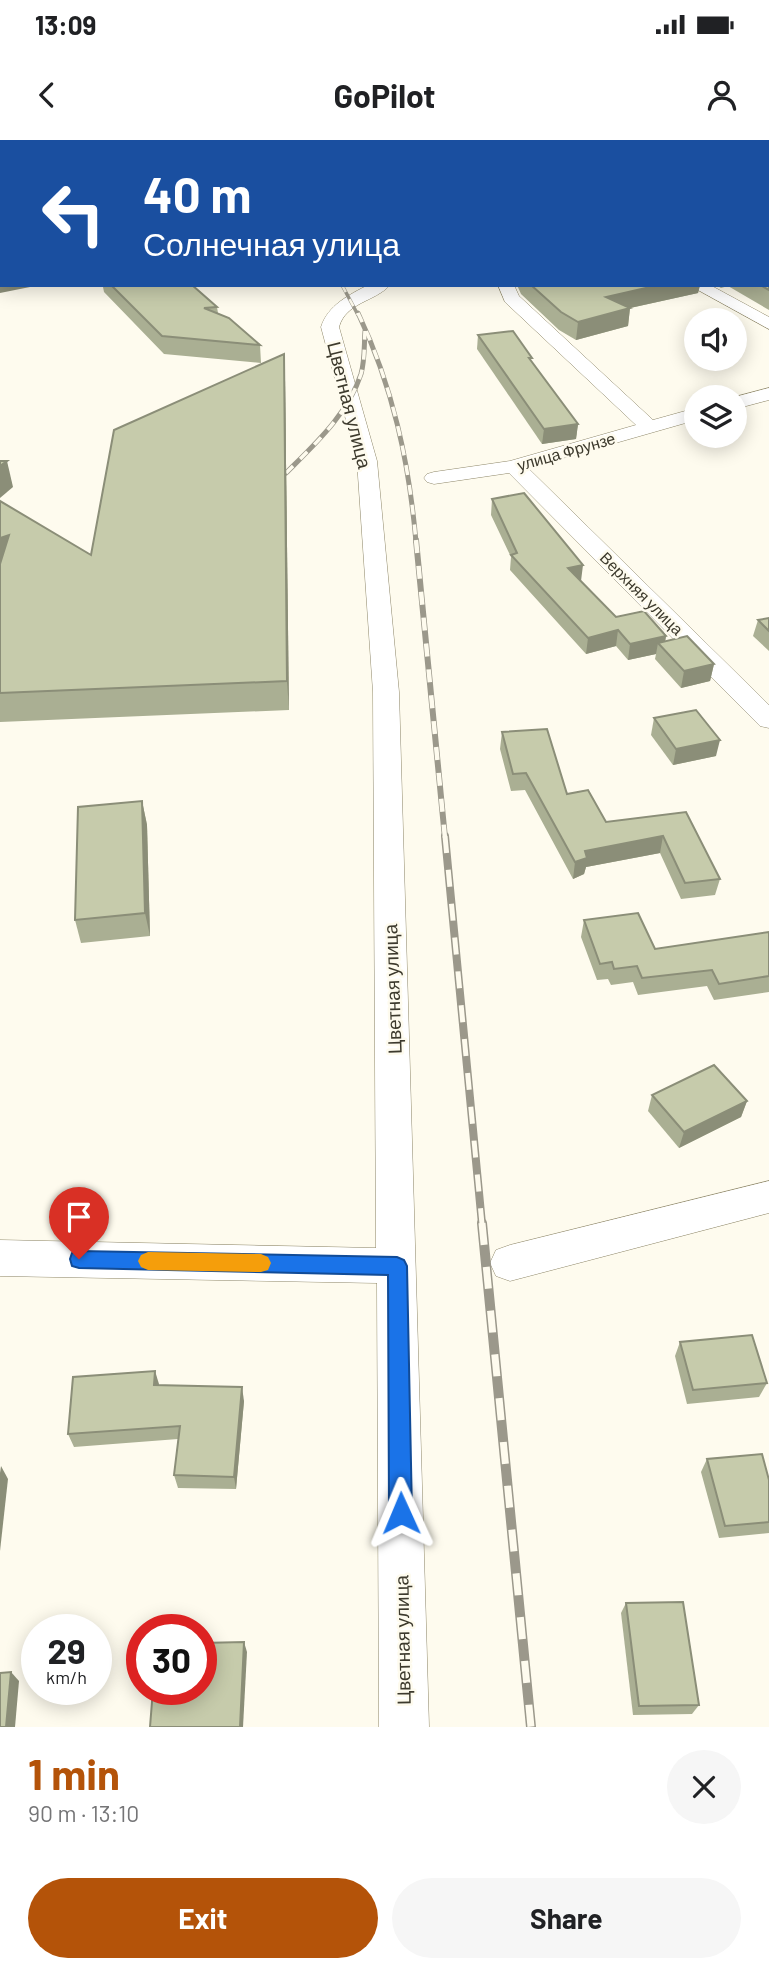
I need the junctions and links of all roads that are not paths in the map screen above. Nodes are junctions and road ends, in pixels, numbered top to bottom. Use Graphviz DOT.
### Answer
graph roads {
  1 [pos="379,287"];
  2 [pos="507,287"];
  3 [pos="701,287"];
  4 [pos="769,324"];
  5 [pos="769,394"];
  6 [pos="747,400"];
  7 [pos="684,417"];
  8 [pos="649,427"];
  9 [pos="514,466"];
  10 [pos="434,478"];
  11 [pos="769,720"];
  12 [pos="769,1196"];
  13 [pos="0,1258"];
  14 [pos="510,1263"];
  15 [pos="397,1266"];
  16 [pos="404,1727"];
  1 -- 15 [label="street, Цветная улица"];
  2 -- 8 [label="street"];
  3 -- 4 [label="street"];
  5 -- 6 [label="street"];
  7 -- 8 [label="street, улица Фрунзе"];
  8 -- 9 [label="street, улица Фрунзе"];
  9 -- 10 [label="street, улица Фрунзе"];
  9 -- 11 [label="street, Верхняя улица"];
  12 -- 14 [label="street"];
  13 -- 15 [label="street"];
  15 -- 16 [label="street, Цветная улица"];
}
